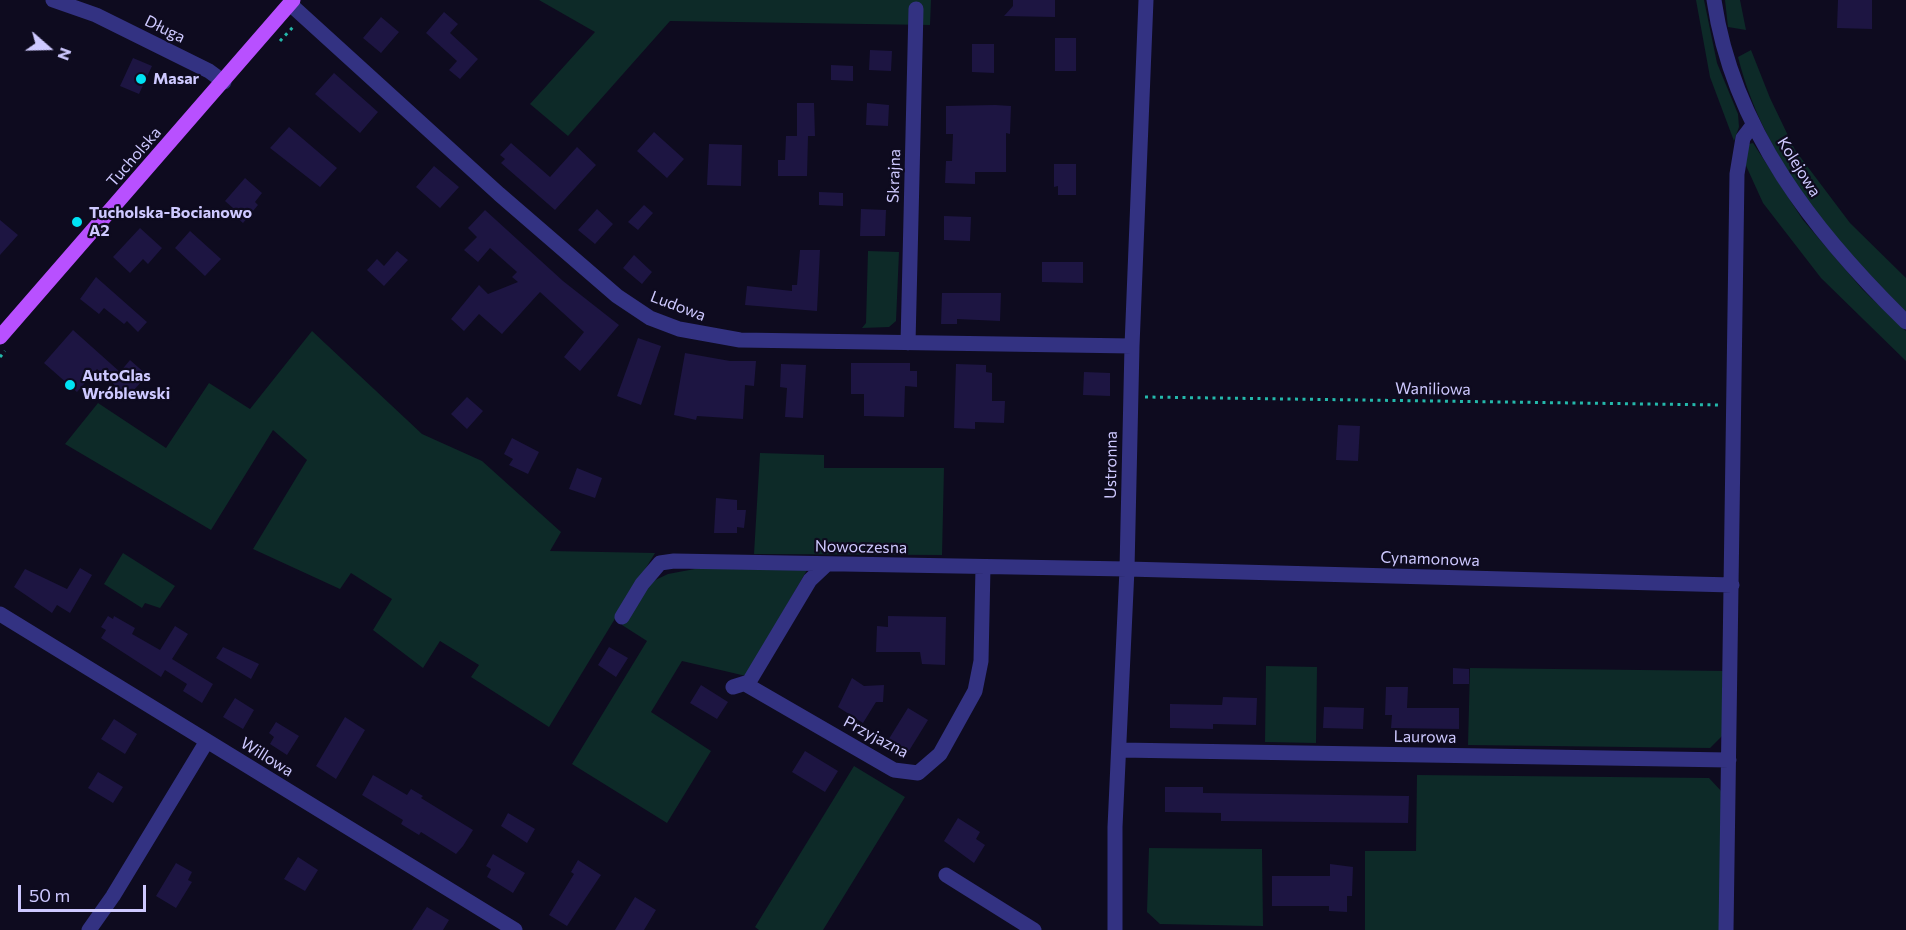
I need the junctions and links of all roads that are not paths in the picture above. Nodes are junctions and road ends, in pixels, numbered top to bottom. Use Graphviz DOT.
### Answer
graph roads {
  1 [pos="53,0"];
  2 [pos="1146,0"];
  3 [pos="1714,0"];
  4 [pos="292,2"];
  5 [pos="916,9"];
  6 [pos="224,82"];
  7 [pos="1753,124"];
  8 [pos="1906,322"];
  9 [pos="0,337"];
  10 [pos="908,343"];
  11 [pos="1132,346"];
  12 [pos="827,564"];
  13 [pos="983,567"];
  14 [pos="1127,569"];
  15 [pos="1732,585"];
  16 [pos="0,614"];
  17 [pos="622,617"];
  18 [pos="207,741"];
  19 [pos="1120,750"];
  20 [pos="1730,760"];
  21 [pos="946,875"];
  22 [pos="89,930"];
  23 [pos="515,930"];
  24 [pos="1034,930"];
  25 [pos="1115,930"];
  26 [pos="1726,930"];
  1 -- 6 [label="street, Długa"];
  2 -- 11 [label="street, Ustronna"];
  3 -- 7 [label="street, Kolejowa"];
  4 -- 6 [label="main road, Tucholska"];
  4 -- 10 [label="street, Ludowa"];
  5 -- 10 [label="street, Skrajna"];
  6 -- 9 [label="main road, Tucholska"];
  7 -- 8 [label="street, Kolejowa"];
  7 -- 15 [label="street"];
  10 -- 11 [label="street, Ludowa"];
  11 -- 14 [label="street, Ustronna"];
  12 -- 13 [label="street, Nowoczesna"];
  12 -- 13 [label="street, Przyjazna"];
  12 -- 17 [label="street, Nowoczesna"];
  13 -- 14 [label="street, Nowoczesna"];
  14 -- 15 [label="street, Cynamonowa"];
  14 -- 19 [label="street, Ustronna"];
  15 -- 20 [label="street"];
  16 -- 18 [label="street, Willowa"];
  18 -- 22 [label="street"];
  18 -- 23 [label="street, Willowa"];
  19 -- 20 [label="street, Laurowa"];
  19 -- 25 [label="street, Ustronna"];
  20 -- 26 [label="street"];
  21 -- 24 [label="street"];
}
